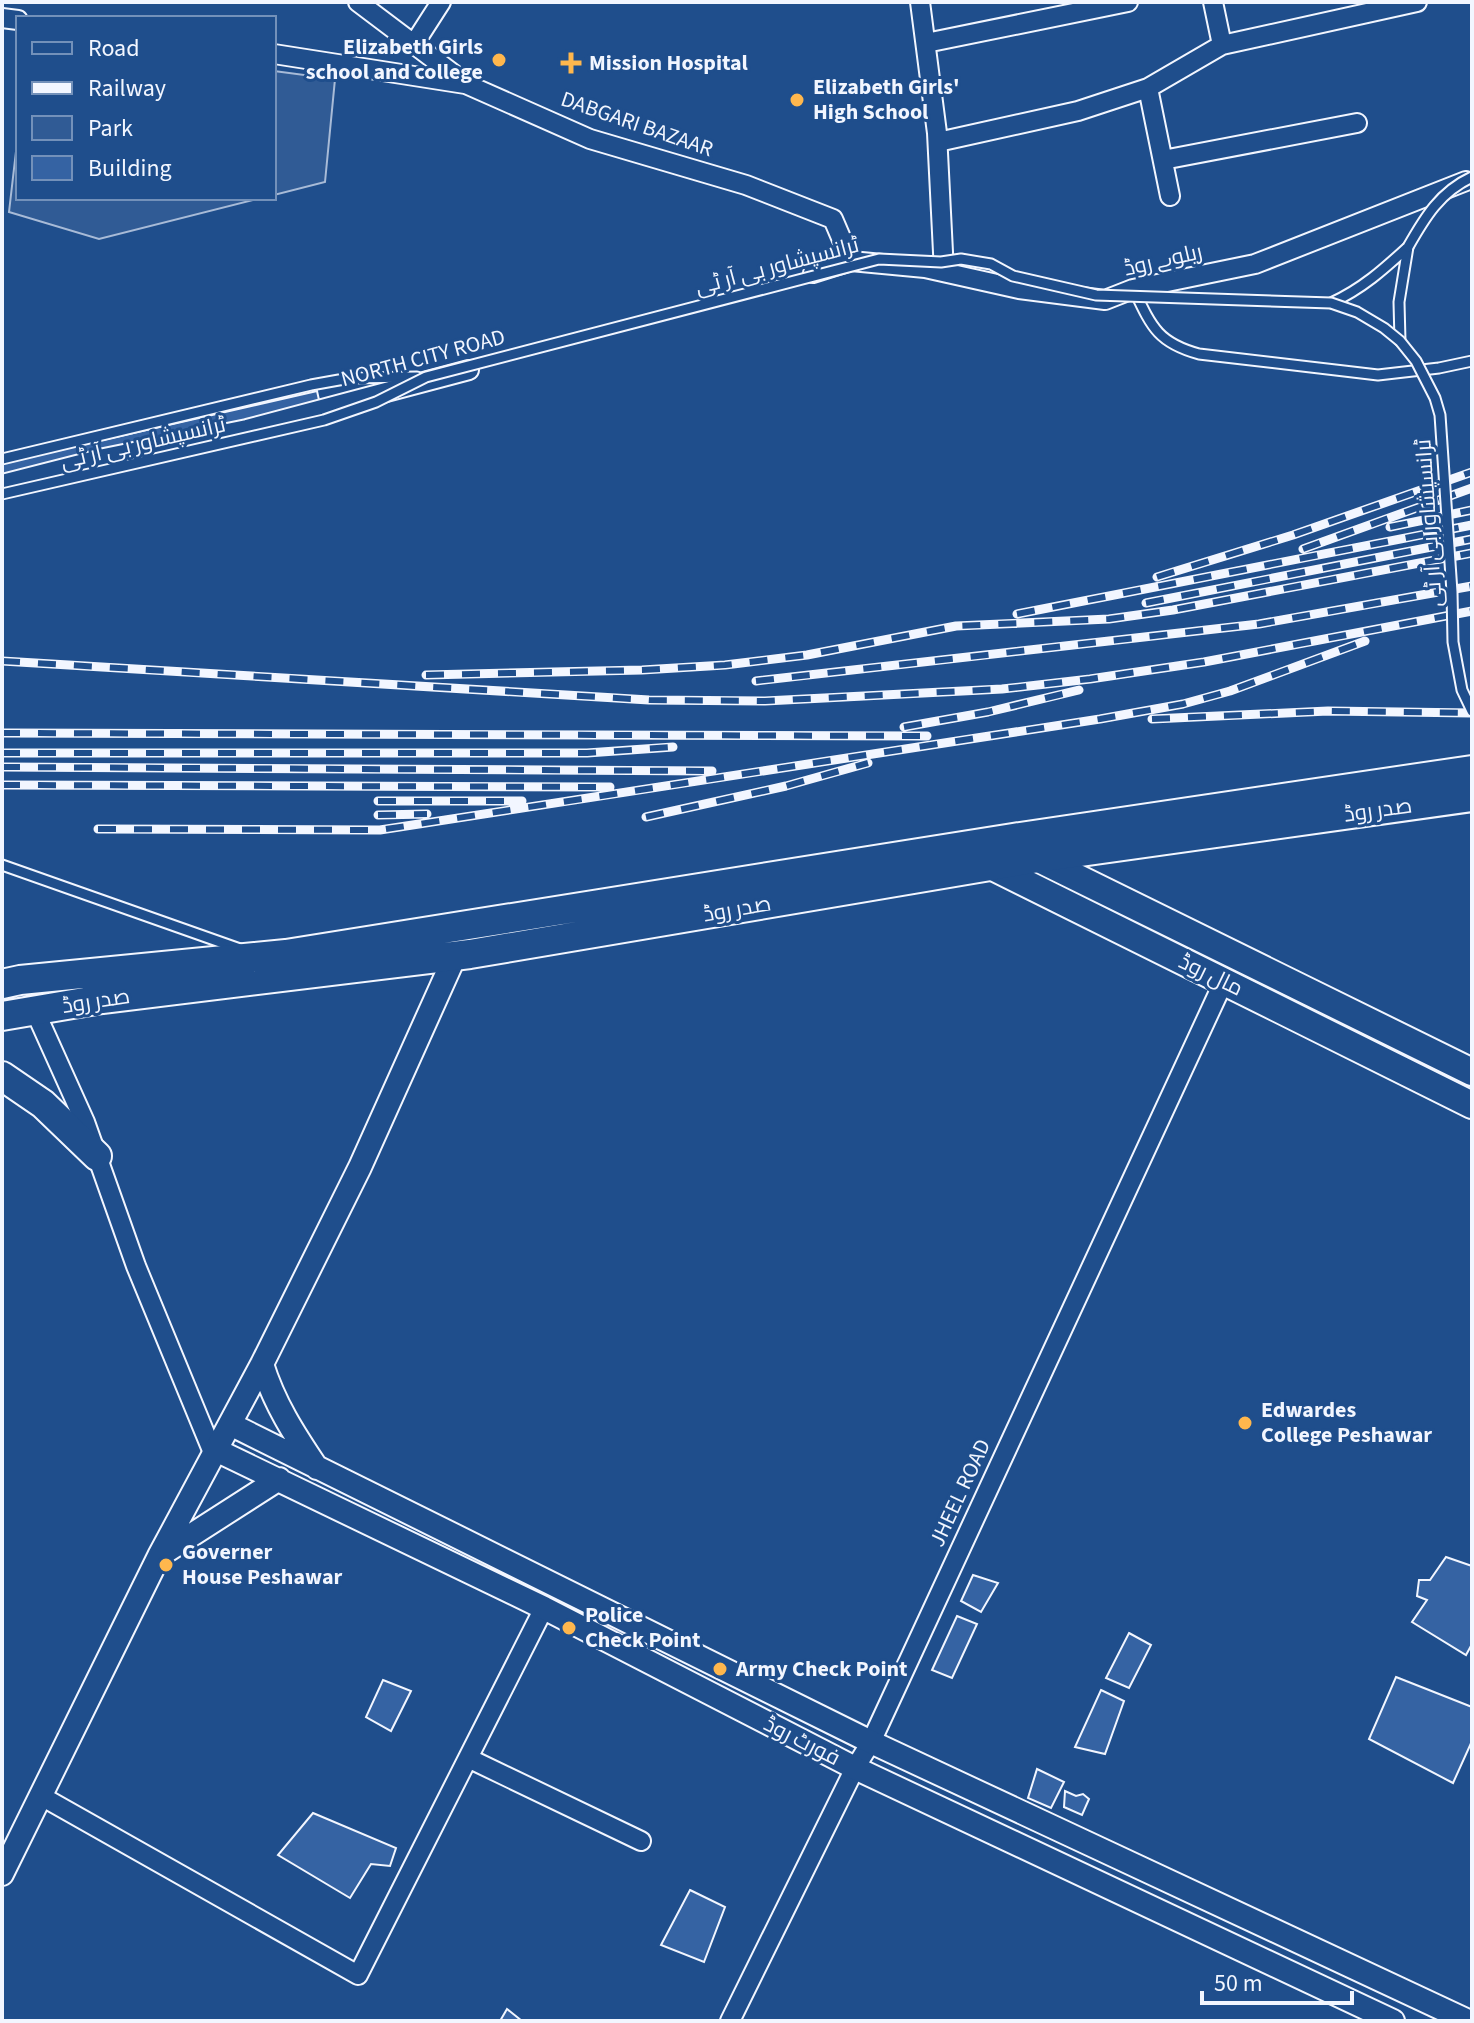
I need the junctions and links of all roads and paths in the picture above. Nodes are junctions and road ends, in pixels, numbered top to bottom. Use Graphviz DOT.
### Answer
graph roads {
  1 [pos="358,2"];
  2 [pos="441,2"];
  3 [pos="920,2"];
  4 [pos="1128,2"];
  5 [pos="1213,2"];
  6 [pos="1417,2"];
  7 [pos="926,43"];
  8 [pos="414,44"];
  9 [pos="1222,45"];
  10 [pos="276,54"];
  11 [pos="468,85"];
  12 [pos="1148,88"];
  13 [pos="1357,123"];
  14 [pos="938,142"];
  15 [pos="1163,160"];
  16 [pos="1472,178"];
  17 [pos="1170,196"];
  18 [pos="1408,247"];
  19 [pos="851,261"];
  20 [pos="944,272"];
  21 [pos="1133,289"];
  22 [pos="1331,303"];
  23 [pos="1400,341"];
  24 [pos="1472,361"];
  25 [pos="426,377"];
  26 [pos="2,459"];
  27 [pos="2,484"];
  28 [pos="2,494"];
  29 [pos="1472,711"];
  30 [pos="1472,770"];
  31 [pos="1472,797"];
  32 [pos="994,853"];
  33 [pos="1038,858"];
  34 [pos="2,865"];
  35 [pos="455,956"];
  36 [pos="262,957"];
  37 [pos="1224,981"];
  38 [pos="2,984"];
  39 [pos="35,1011"];
  40 [pos="2,1016"];
  41 [pos="1472,1072"];
  42 [pos="2,1076"];
  43 [pos="1472,1105"];
  44 [pos="97,1156"];
  45 [pos="262,1364"];
  46 [pos="230,1424"];
  47 [pos="215,1453"];
  48 [pos="318,1469"];
  49 [pos="279,1479"];
  50 [pos="159,1556"];
  51 [pos="544,1608"];
  52 [pos="871,1742"];
  53 [pos="468,1758"];
  54 [pos="855,1768"];
  55 [pos="41,1796"];
  56 [pos="641,1841"];
  57 [pos="2,1874"];
  58 [pos="730,2021"];
  59 [pos="1393,2021"];
  60 [pos="1468,2021"];
  1 -- 8 [label="street, DABGARI BAZAAR"];
  2 -- 8 [label="street"];
  3 -- 7 [label="street"];
  4 -- 7 [label="street"];
  5 -- 9 [label="street"];
  6 -- 9 [label="street"];
  7 -- 14 [label="street"];
  8 -- 11 [label="street, DABGARI BAZAAR"];
  9 -- 12 [label="street"];
  10 -- 11 [label="street"];
  11 -- 19 [label="street, DABGARI BAZAAR"];
  12 -- 14 [label="street"];
  12 -- 15 [label="street"];
  13 -- 15 [label="street"];
  14 -- 20 [label="street"];
  15 -- 17 [label="street"];
  16 -- 18 [label="lane, bridge"];
  16 -- 21 [label="street, ریلوے روڈ"];
  18 -- 22 [label="lane"];
  18 -- 23 [label="lane"];
  19 -- 20 [label="street, ریلوے روڈ"];
  19 -- 27 [label="street, NORTH CITY ROAD"];
  20 -- 21 [label="street, ریلوے روڈ"];
  21 -- 24 [label="lane"];
  22 -- 23 [label="lane, ٹرانسپشاور بی آر ٹی, bridge"];
  22 -- 25 [label="lane, ٹرانسپشاور بی آر ٹی, bridge"];
  23 -- 29 [label="lane, ٹرانسپشاور بی آر ٹی, bridge"];
  25 -- 26 [label="lane, ٹرانسپشاور بی آر ٹی"];
  25 -- 28 [label="lane, ٹرانسپشاور بی آر ٹی, bridge"];
  30 -- 32 [label="main road, صدر روڈ"];
  31 -- 33 [label="main road, صدر روڈ"];
  32 -- 33 [label="main road, صدر روڈ"];
  32 -- 35 [label="main road, صدر روڈ"];
  32 -- 36 [label="main road, صدر روڈ"];
  32 -- 37 [label="main road, مال روڈ"];
  33 -- 41 [label="main road, مال روڈ"];
  34 -- 36 [label="lane"];
  35 -- 39 [label="main road, صدر روڈ"];
  35 -- 45 [label="street"];
  36 -- 38 [label="main road, صدر روڈ"];
  37 -- 43 [label="main road, مال روڈ"];
  37 -- 52 [label="street, JHEEL ROAD"];
  39 -- 40 [label="main road, صدر روڈ"];
  39 -- 44 [label="street"];
  42 -- 44 [label="main road"];
  44 -- 47 [label="street"];
  45 -- 46 [label="street"];
  45 -- 48 [label="street"];
  46 -- 47 [label="street"];
  46 -- 48 [label="street, فورٹ روڈ"];
  47 -- 49 [label="street, فورٹ روڈ"];
  47 -- 50 [label="street"];
  48 -- 52 [label="street, فورٹ روڈ"];
  49 -- 50 [label="street"];
  49 -- 51 [label="street, فورٹ روڈ"];
  50 -- 55 [label="street"];
  51 -- 53 [label="street"];
  51 -- 54 [label="street, فورٹ روڈ"];
  52 -- 54 [label="street, JHEEL ROAD"];
  52 -- 60 [label="street, فورٹ روڈ"];
  53 -- 55 [label="street"];
  53 -- 56 [label="street"];
  54 -- 58 [label="street, JHEEL ROAD"];
  54 -- 59 [label="street, فورٹ روڈ"];
  55 -- 57 [label="street"];
}
